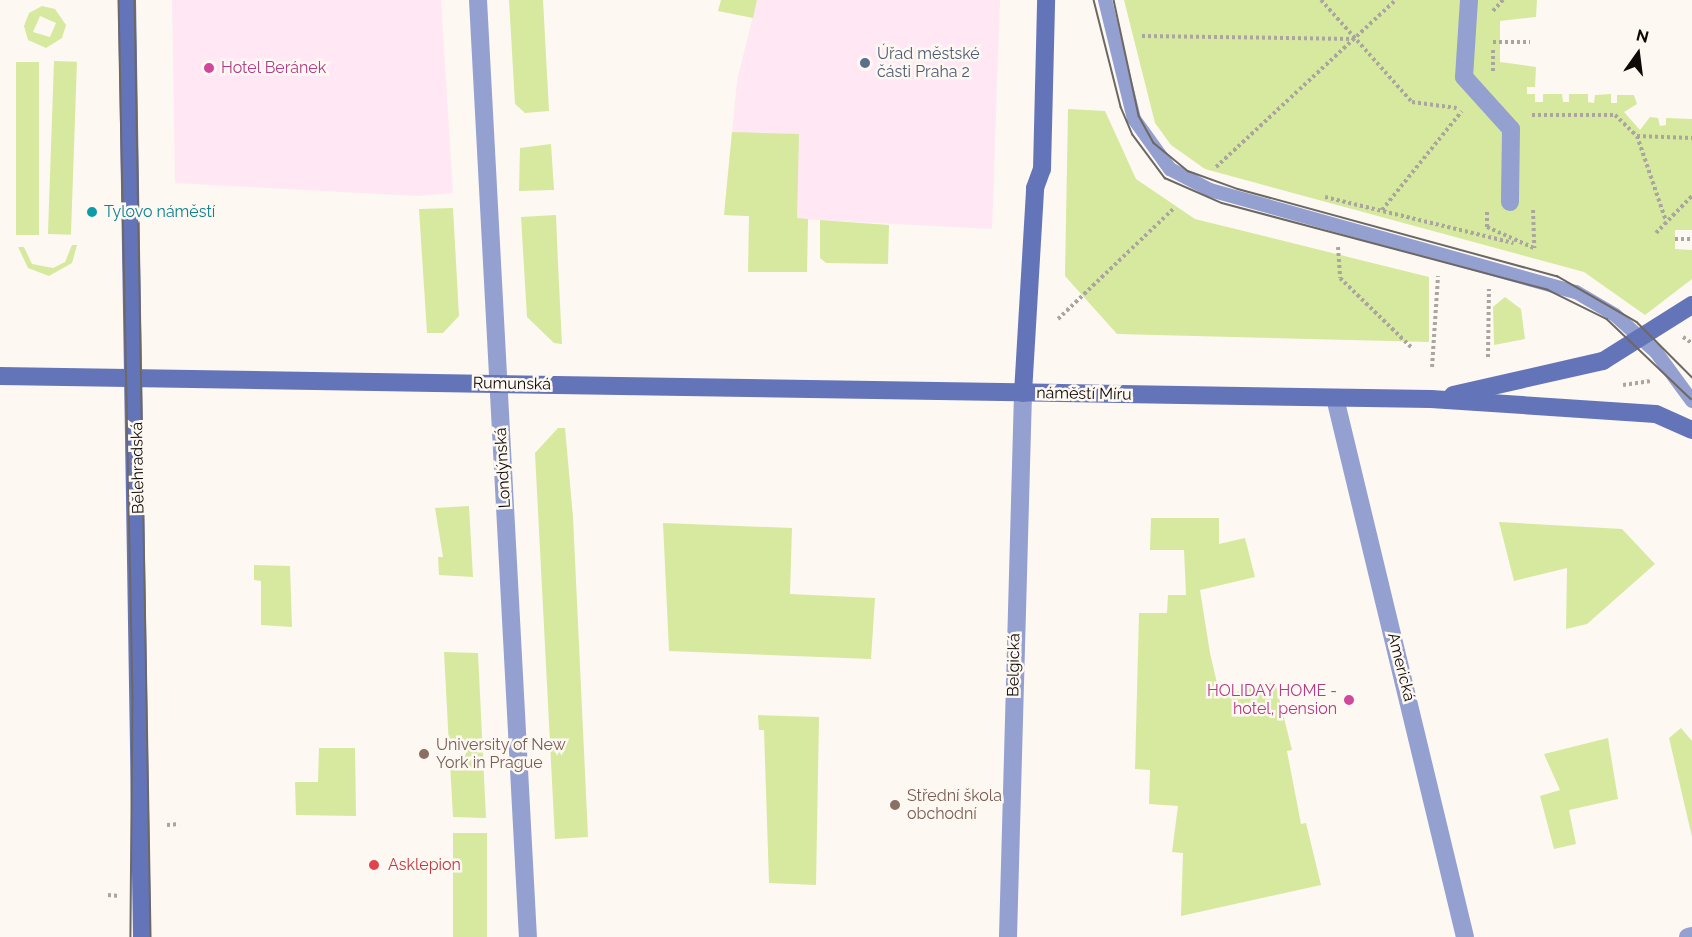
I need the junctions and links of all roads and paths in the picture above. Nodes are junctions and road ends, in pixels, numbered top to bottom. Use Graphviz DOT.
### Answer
graph roads {
  1 [pos="127,0"];
  2 [pos="478,0"];
  3 [pos="1046,0"];
  4 [pos="1105,0"];
  5 [pos="1321,0"];
  6 [pos="1396,0"];
  7 [pos="1469,0"];
  8 [pos="1142,36"];
  9 [pos="1354,39"];
  10 [pos="1493,42"];
  11 [pos="1530,42"];
  12 [pos="1493,73"];
  13 [pos="1477,92"];
  14 [pos="1462,111"];
  15 [pos="1532,115"];
  16 [pos="1470,119"];
  17 [pos="1636,136"];
  18 [pos="1692,138"];
  19 [pos="1216,167"];
  20 [pos="1319,195"];
  21 [pos="1692,196"];
  22 [pos="1487,201"];
  23 [pos="1510,202"];
  24 [pos="1175,207"];
  25 [pos="1382,210"];
  26 [pos="1666,221"];
  27 [pos="1656,233"];
  28 [pos="1675,239"];
  29 [pos="1692,239"];
  30 [pos="1520,244"];
  31 [pos="1338,246"];
  32 [pos="1534,248"];
  33 [pos="1438,272"];
  34 [pos="1489,286"];
  35 [pos="1692,305"];
  36 [pos="1058,319"];
  37 [pos="1683,336"];
  38 [pos="1642,339"];
  39 [pos="1690,343"];
  40 [pos="1411,347"];
  41 [pos="1680,352"];
  42 [pos="1488,357"];
  43 [pos="1432,367"];
  44 [pos="0,376"];
  45 [pos="1657,377"];
  46 [pos="136,379"];
  47 [pos="498,384"];
  48 [pos="1619,386"];
  49 [pos="1023,393"];
  50 [pos="1335,398"];
  51 [pos="1431,399"];
  52 [pos="1691,400"];
  53 [pos="1692,430"];
  54 [pos="179,824"];
  55 [pos="167,825"];
  56 [pos="142,937"];
  57 [pos="528,937"];
  58 [pos="1008,937"];
  59 [pos="1465,937"];
  1 -- 46 [label="street, Bělehradská"];
  2 -- 47 [label="street, Londýnská"];
  3 -- 49 [label="street, náměstí Míru"];
  4 -- 38 [label="lane"];
  5 -- 9 [label="path"];
  6 -- 9 [label="path"];
  7 -- 13 [label="street"];
  8 -- 9 [label="path"];
  9 -- 14 [label="path"];
  9 -- 19 [label="path"];
  10 -- 11 [label="path"];
  12 -- 13 [label="path"];
  13 -- 14 [label="path"];
  13 -- 23 [label="street"];
  14 -- 16 [label="path"];
  14 -- 25 [label="path"];
  15 -- 17 [label="path"];
  17 -- 18 [label="path"];
  17 -- 26 [label="path"];
  20 -- 25 [label="path"];
  21 -- 26 [label="path"];
  22 -- 30 [label="path"];
  24 -- 36 [label="path"];
  25 -- 30 [label="path"];
  26 -- 27 [label="path"];
  28 -- 29 [label="path"];
  30 -- 32 [label="path"];
  31 -- 40 [label="path"];
  33 -- 43 [label="path"];
  34 -- 42 [label="path"];
  35 -- 38 [label="street, náměstí Míru"];
  37 -- 39 [label="path"];
  38 -- 51 [label="street, náměstí Míru"];
  38 -- 52 [label="lane"];
  39 -- 41 [label="path"];
  44 -- 46 [label="street, Rumunská"];
  45 -- 48 [label="path"];
  46 -- 47 [label="street, Rumunská"];
  46 -- 56 [label="street, Bělehradská"];
  47 -- 49 [label="street, Rumunská"];
  47 -- 57 [label="street, Londýnská"];
  49 -- 50 [label="street, náměstí Míru"];
  49 -- 58 [label="street, Belgická"];
  50 -- 51 [label="street, náměstí Míru"];
  50 -- 59 [label="street, Americká"];
  51 -- 53 [label="street, náměstí Míru"];
  54 -- 55 [label="path"];
}
